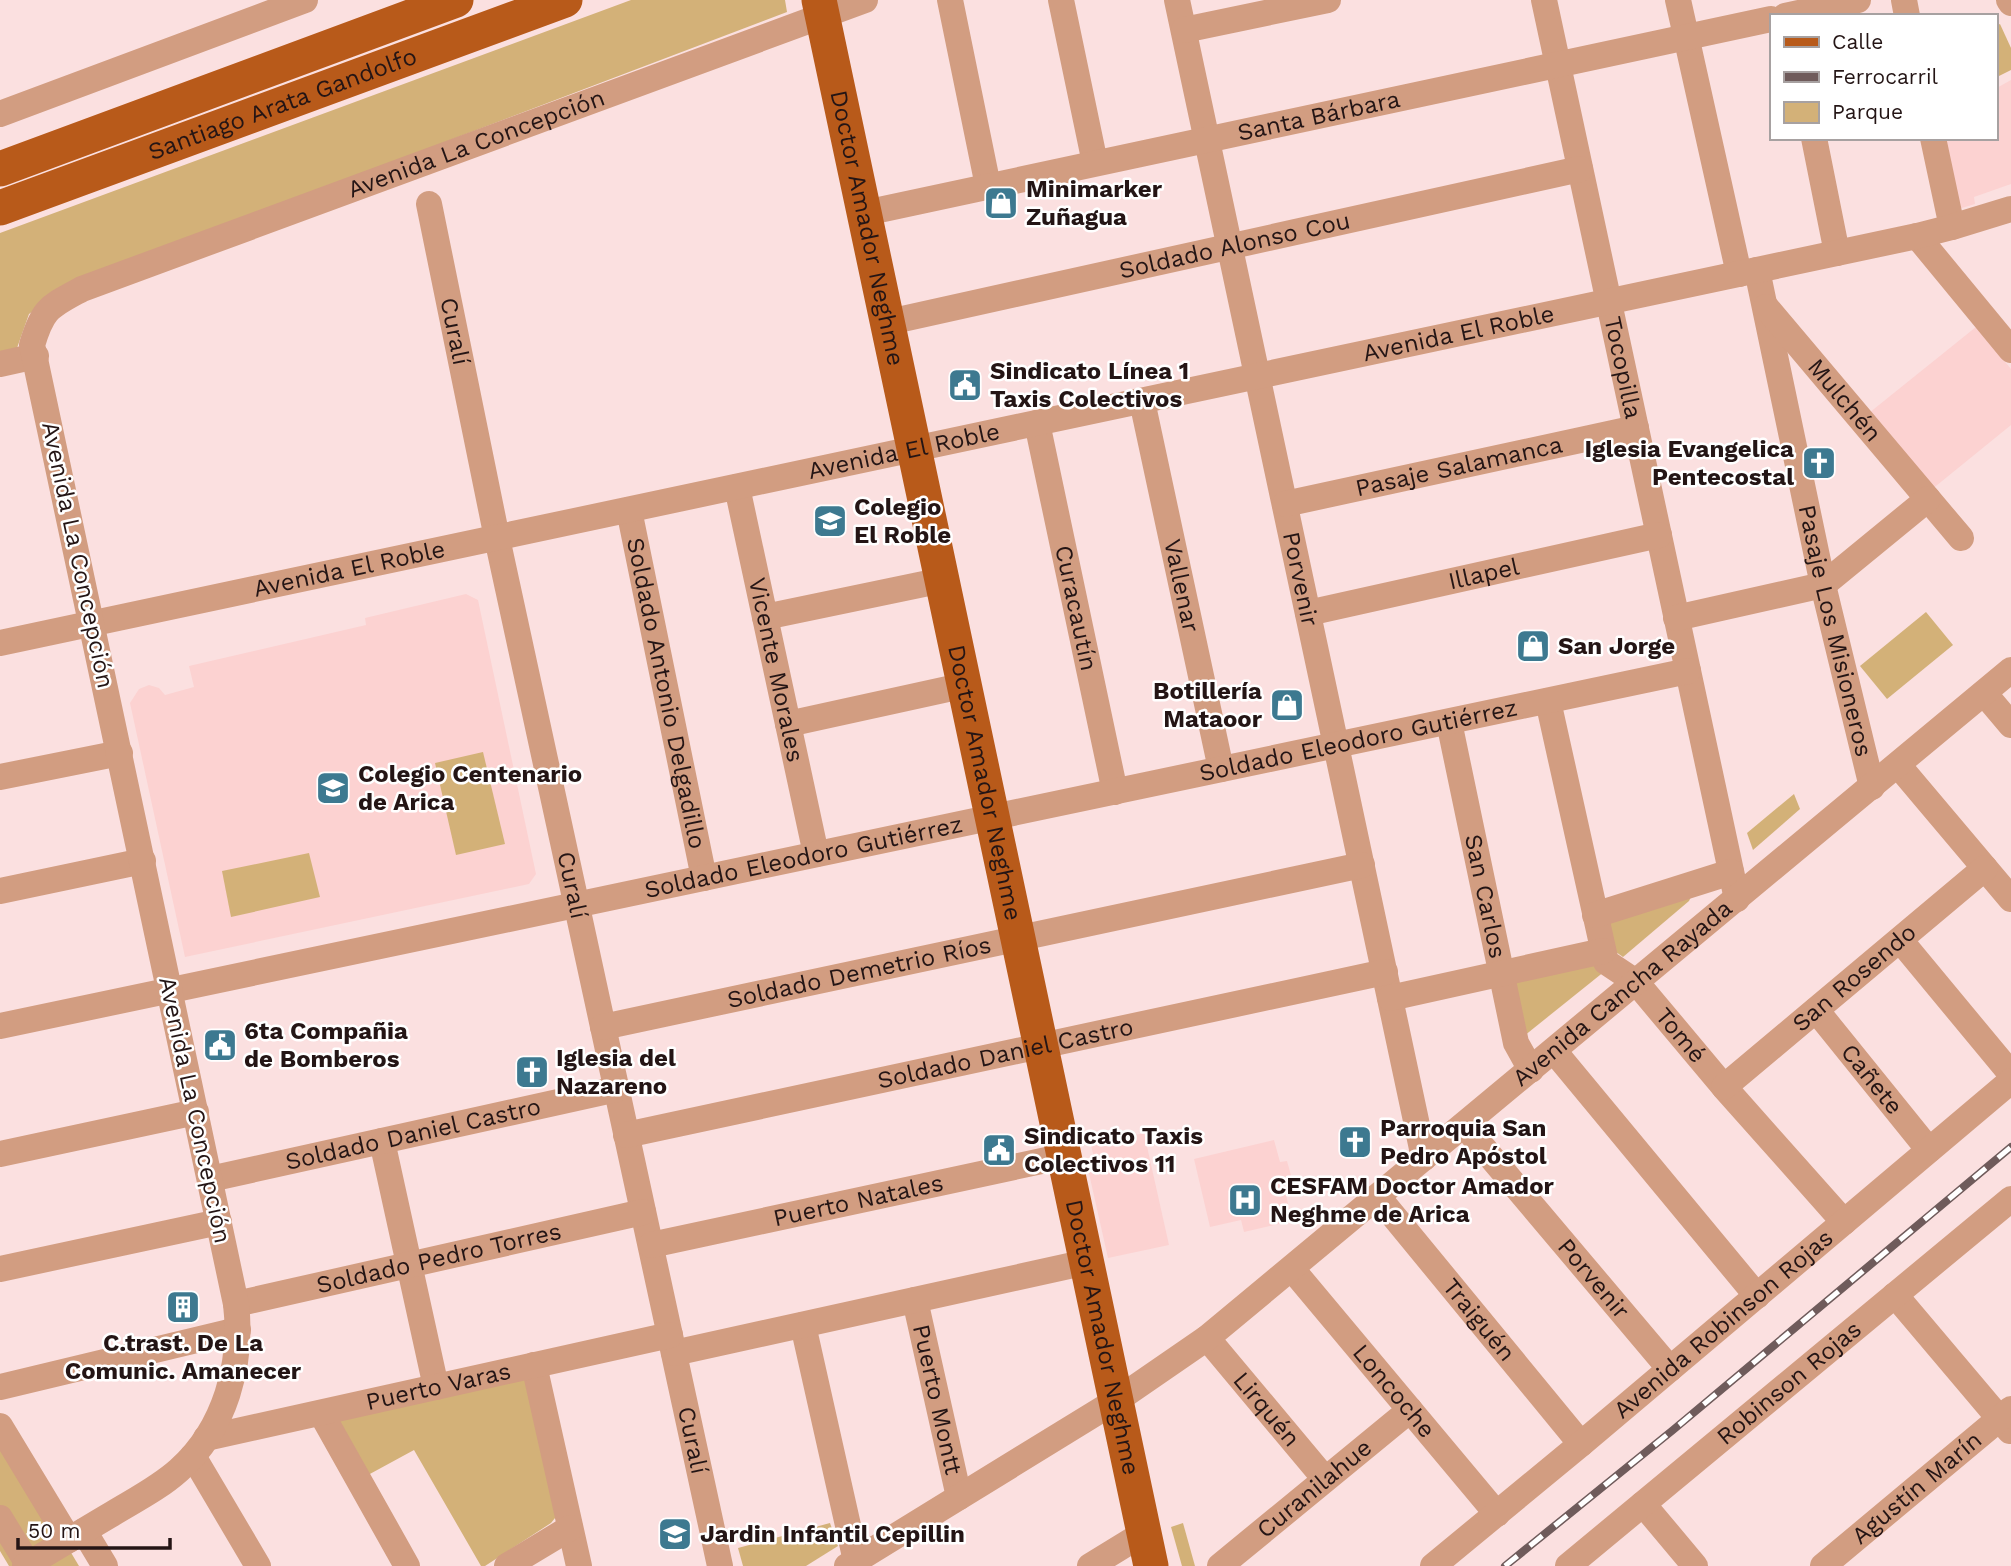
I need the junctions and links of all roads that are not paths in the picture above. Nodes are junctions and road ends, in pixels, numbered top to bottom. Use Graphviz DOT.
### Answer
graph roads {
  1 [pos="304,0"];
  2 [pos="456,0"];
  3 [pos="565,0"];
  4 [pos="865,0"];
  5 [pos="950,0"];
  6 [pos="1061,0"];
  7 [pos="1177,0"];
  8 [pos="1328,0"];
  9 [pos="1544,0"];
  10 [pos="1678,0"];
  11 [pos="1858,0"];
  12 [pos="821,8"];
  13 [pos="1785,13"];
  14 [pos="1770,17"];
  15 [pos="1184,30"];
  16 [pos="1686,37"];
  17 [pos="1558,64"];
  18 [pos="0,114"];
  19 [pos="1207,140"];
  20 [pos="1814,140"];
  21 [pos="1933,140"];
  22 [pos="1095,163"];
  23 [pos="0,169"];
  24 [pos="1580,169"];
  25 [pos="988,186"];
  26 [pos="429,204"];
  27 [pos="0,208"];
  28 [pos="2011,209"];
  29 [pos="865,212"];
  30 [pos="1952,227"];
  31 [pos="1917,236"];
  32 [pos="1230,247"];
  33 [pos="1837,253"];
  34 [pos="1748,272"];
  35 [pos="1609,302"];
  36 [pos="1762,303"];
  37 [pos="888,322"];
  38 [pos="2011,350"];
  39 [pos="36,356"];
  40 [pos="0,364"];
  41 [pos="1258,376"];
  42 [pos="1142,401"];
  43 [pos="1037,423"];
  44 [pos="1636,428"];
  45 [pos="916,449"];
  46 [pos="737,487"];
  47 [pos="1928,499"];
  48 [pos="1285,504"];
  49 [pos="629,509"];
  50 [pos="1659,535"];
  51 [pos="496,538"];
  52 [pos="1961,538"];
  53 [pos="943,580"];
  54 [pos="1823,585"];
  55 [pos="1308,613"];
  56 [pos="765,617"];
  57 [pos="1676,618"];
  58 [pos="93,624"];
  59 [pos="0,643"];
  60 [pos="2011,670"];
  61 [pos="1688,671"];
  62 [pos="966,685"];
  63 [pos="1984,693"];
  64 [pos="1548,701"];
  65 [pos="1449,722"];
  66 [pos="788,724"];
  67 [pos="2011,725"];
  68 [pos="1336,745"];
  69 [pos="120,753"];
  70 [pos="1898,765"];
  71 [pos="1221,769"];
  72 [pos="0,777"];
  73 [pos="1872,787"];
  74 [pos="1115,792"];
  75 [pos="993,817"];
  76 [pos="816,855"];
  77 [pos="142,862"];
  78 [pos="1362,865"];
  79 [pos="1985,868"];
  80 [pos="1731,872"];
  81 [pos="704,878"];
  82 [pos="0,891"];
  83 [pos="1737,899"];
  84 [pos="2011,899"];
  85 [pos="576,905"];
  86 [pos="1595,915"];
  87 [pos="1019,938"];
  88 [pos="1900,940"];
  89 [pos="1603,951"];
  90 [pos="1385,972"];
  91 [pos="1501,972"];
  92 [pos="1636,982"];
  93 [pos="170,990"];
  94 [pos="1390,998"];
  95 [pos="1816,1010"];
  96 [pos="0,1026"];
  97 [pos="603,1027"];
  98 [pos="1042,1045"];
  99 [pos="1554,1051"];
  100 [pos="1531,1070"];
  101 [pos="2011,1074"];
  102 [pos="2011,1081"];
  103 [pos="1724,1087"];
  104 [pos="617,1089"];
  105 [pos="196,1112"];
  106 [pos="1464,1125"];
  107 [pos="626,1135"];
  108 [pos="382,1141"];
  109 [pos="1929,1150"];
  110 [pos="0,1154"];
  111 [pos="1065,1156"];
  112 [pos="1424,1158"];
  113 [pos="210,1179"];
  114 [pos="1378,1197"];
  115 [pos="2011,1199"];
  116 [pos="643,1212"];
  117 [pos="219,1222"];
  118 [pos="1844,1222"];
  119 [pos="651,1245"];
  120 [pos="1087,1262"];
  121 [pos="409,1265"];
  122 [pos="0,1269"];
  123 [pos="1292,1269"];
  124 [pos="1895,1294"];
  125 [pos="1757,1296"];
  126 [pos="915,1300"];
  127 [pos="237,1317"];
  128 [pos="803,1325"];
  129 [pos="1207,1338"];
  130 [pos="672,1344"];
  131 [pos="534,1365"];
  132 [pos="1670,1369"];
  133 [pos="0,1387"];
  134 [pos="436,1387"];
  135 [pos="1117,1401"];
  136 [pos="1410,1410"];
  137 [pos="321,1413"];
  138 [pos="2007,1420"];
  139 [pos="0,1426"];
  140 [pos="1581,1444"];
  141 [pos="200,1447"];
  142 [pos="1325,1479"];
  143 [pos="959,1497"];
  144 [pos="1643,1504"];
  145 [pos="1497,1514"];
  146 [pos="0,1518"];
  147 [pos="570,1528"];
  148 [pos="76,1535"];
  149 [pos="1148,1549"];
  150 [pos="854,1564"];
  151 [pos="26,1565"];
  152 [pos="105,1566"];
  153 [pos="258,1566"];
  154 [pos="407,1566"];
  155 [pos="507,1566"];
  156 [pos="579,1566"];
  157 [pos="720,1566"];
  158 [pos="1090,1566"];
  159 [pos="1220,1566"];
  160 [pos="1433,1566"];
  161 [pos="1568,1566"];
  162 [pos="1695,1566"];
  163 [pos="1823,1566"];
  1 -- 18 [label="street"];
  2 -- 23 [label="main road, Santiago Arata Gandolfo"];
  3 -- 27 [label="main road, Santiago Arata Gandolfo"];
  4 -- 12 [label="street, Avenida La Concepción"];
  5 -- 25 [label="street"];
  6 -- 22 [label="street"];
  7 -- 15 [label="street, Porvenir"];
  8 -- 15 [label="street"];
  9 -- 17 [label="street, Tocopilla"];
  10 -- 16 [label="street, Pasaje Los Misioneros"];
  11 -- 13 [label="street, Santa Bárbara"];
  12 -- 29 [label="main road, Doctor Amador Neghme"];
  12 -- 39 [label="street, Avenida La Concepción"];
  14 -- 16 [label="street, Santa Bárbara"];
  15 -- 19 [label="street, Porvenir"];
  16 -- 17 [label="street, Santa Bárbara"];
  16 -- 34 [label="street, Pasaje Los Misioneros"];
  17 -- 19 [label="street, Santa Bárbara"];
  17 -- 24 [label="street, Tocopilla"];
  19 -- 22 [label="street, Santa Bárbara"];
  19 -- 32 [label="street, Porvenir"];
  20 -- 33 [label="street"];
  21 -- 30 [label="street"];
  22 -- 25 [label="street, Santa Bárbara"];
  24 -- 32 [label="street, Soldado Alonso Cou"];
  24 -- 35 [label="street, Tocopilla"];
  25 -- 29 [label="street, Santa Bárbara"];
  26 -- 51 [label="street, Curalí"];
  28 -- 30 [label="street, Avenida El Roble"];
  29 -- 37 [label="main road, Doctor Amador Neghme"];
  30 -- 31 [label="street, Avenida El Roble"];
  31 -- 33 [label="street, Avenida El Roble"];
  31 -- 38 [label="street"];
  32 -- 37 [label="street, Soldado Alonso Cou"];
  32 -- 41 [label="street, Porvenir"];
  33 -- 34 [label="street, Avenida El Roble"];
  34 -- 35 [label="street, Avenida El Roble"];
  34 -- 36 [label="street, Pasaje Los Misioneros"];
  35 -- 41 [label="street, Avenida El Roble"];
  35 -- 44 [label="street, Tocopilla"];
  36 -- 47 [label="street, Mulchén"];
  36 -- 54 [label="street, Pasaje Los Misioneros"];
  37 -- 45 [label="main road, Doctor Amador Neghme"];
  39 -- 40 [label="street"];
  39 -- 58 [label="street, Avenida La Concepción"];
  41 -- 42 [label="street, Avenida El Roble"];
  41 -- 48 [label="street, Porvenir"];
  42 -- 43 [label="street, Avenida El Roble"];
  42 -- 71 [label="street, Vallenar"];
  43 -- 45 [label="street, Avenida El Roble"];
  43 -- 74 [label="street, Curacautín"];
  44 -- 48 [label="street, Pasaje Salamanca"];
  44 -- 50 [label="street, Tocopilla"];
  45 -- 46 [label="street, Avenida El Roble"];
  45 -- 53 [label="main road, Doctor Amador Neghme"];
  46 -- 49 [label="street, Avenida El Roble"];
  46 -- 56 [label="street, Vicente Morales"];
  47 -- 52 [label="street, Mulchén"];
  47 -- 54 [label="street"];
  48 -- 55 [label="street, Porvenir"];
  49 -- 51 [label="street, Avenida El Roble"];
  49 -- 81 [label="street, Soldado Antonio Delgadillo"];
  50 -- 55 [label="street, Illapel"];
  50 -- 57 [label="street, Tocopilla"];
  51 -- 58 [label="street, Avenida El Roble"];
  51 -- 85 [label="street, Curalí"];
  53 -- 56 [label="street"];
  53 -- 62 [label="main road, Doctor Amador Neghme"];
  54 -- 57 [label="street"];
  54 -- 73 [label="street, Pasaje Los Misioneros"];
  55 -- 68 [label="street, Porvenir"];
  56 -- 66 [label="street, Vicente Morales"];
  57 -- 61 [label="street, Tocopilla"];
  58 -- 59 [label="street, Avenida El Roble"];
  58 -- 69 [label="street, Avenida La Concepción"];
  60 -- 63 [label="street, Avenida Cancha Rayada"];
  61 -- 64 [label="street, Soldado Eleodoro Gutiérrez"];
  61 -- 80 [label="street, Tocopilla"];
  62 -- 66 [label="street"];
  62 -- 75 [label="main road, Doctor Amador Neghme"];
  63 -- 67 [label="street"];
  63 -- 70 [label="street, Avenida Cancha Rayada"];
  64 -- 65 [label="street, Soldado Eleodoro Gutiérrez"];
  64 -- 86 [label="street"];
  65 -- 68 [label="street, Soldado Eleodoro Gutiérrez"];
  65 -- 91 [label="street, San Carlos"];
  66 -- 76 [label="street, Vicente Morales"];
  68 -- 71 [label="street, Soldado Eleodoro Gutiérrez"];
  68 -- 78 [label="street, Porvenir"];
  69 -- 72 [label="street"];
  69 -- 77 [label="street, Avenida La Concepción"];
  70 -- 73 [label="street, Avenida Cancha Rayada"];
  70 -- 79 [label="street, Pasaje Los Misioneros"];
  71 -- 74 [label="street, Soldado Eleodoro Gutiérrez"];
  73 -- 83 [label="street, Avenida Cancha Rayada"];
  74 -- 75 [label="street, Soldado Eleodoro Gutiérrez"];
  75 -- 76 [label="street, Soldado Eleodoro Gutiérrez"];
  75 -- 87 [label="main road, Doctor Amador Neghme"];
  76 -- 81 [label="street, Soldado Eleodoro Gutiérrez"];
  77 -- 82 [label="street"];
  77 -- 93 [label="street, Avenida La Concepción"];
  78 -- 87 [label="street, Soldado Demetrio Ríos"];
  78 -- 90 [label="street, Porvenir"];
  79 -- 84 [label="street, Pasaje Los Misioneros"];
  79 -- 88 [label="street, San Rosendo"];
  80 -- 83 [label="street, Tocopilla"];
  80 -- 86 [label="street"];
  81 -- 85 [label="street, Soldado Eleodoro Gutiérrez"];
  83 -- 92 [label="street, Avenida Cancha Rayada"];
  85 -- 93 [label="street, Soldado Eleodoro Gutiérrez"];
  85 -- 97 [label="street, Curalí"];
  86 -- 89 [label="street"];
  87 -- 97 [label="street, Soldado Demetrio Ríos"];
  87 -- 98 [label="main road, Doctor Amador Neghme"];
  88 -- 95 [label="street, San Rosendo"];
  88 -- 101 [label="street"];
  89 -- 91 [label="street"];
  89 -- 92 [label="street, Tomé"];
  90 -- 94 [label="street, Porvenir"];
  90 -- 98 [label="street, Soldado Daniel Castro"];
  91 -- 94 [label="street"];
  91 -- 100 [label="street, San Carlos"];
  92 -- 99 [label="street, Avenida Cancha Rayada"];
  92 -- 103 [label="street, Tomé"];
  93 -- 96 [label="street, Soldado Eleodoro Gutiérrez"];
  93 -- 105 [label="street, Avenida La Concepción"];
  94 -- 112 [label="street, Porvenir"];
  95 -- 103 [label="street, San Rosendo"];
  95 -- 109 [label="street, Cañete"];
  97 -- 104 [label="street, Curalí"];
  98 -- 107 [label="street, Soldado Daniel Castro"];
  98 -- 111 [label="main road, Doctor Amador Neghme"];
  99 -- 100 [label="street, Avenida Cancha Rayada"];
  99 -- 125 [label="street"];
  100 -- 106 [label="street, Avenida Cancha Rayada"];
  102 -- 109 [label="street, Avenida Robinson Rojas"];
  103 -- 118 [label="street, Tomé"];
  104 -- 107 [label="street, Curalí"];
  104 -- 108 [label="street, Soldado Daniel Castro"];
  105 -- 110 [label="street"];
  105 -- 113 [label="street, Avenida La Concepción"];
  106 -- 112 [label="street, Avenida Cancha Rayada"];
  106 -- 132 [label="street, Porvenir"];
  107 -- 116 [label="street, Curalí"];
  108 -- 113 [label="street, Soldado Daniel Castro"];
  108 -- 121 [label="street"];
  109 -- 118 [label="street, Avenida Robinson Rojas"];
  111 -- 119 [label="street, Puerto Natales"];
  111 -- 120 [label="main road, Doctor Amador Neghme"];
  112 -- 114 [label="street, Avenida Cancha Rayada"];
  113 -- 117 [label="street, Avenida La Concepción"];
  114 -- 123 [label="street, Avenida Cancha Rayada"];
  114 -- 140 [label="street, Traiguén"];
  115 -- 124 [label="street, Robinson Rojas"];
  116 -- 119 [label="street, Curalí"];
  116 -- 121 [label="street, Soldado Pedro Torres"];
  117 -- 122 [label="street"];
  117 -- 127 [label="street, Avenida La Concepción"];
  118 -- 125 [label="street, Avenida Robinson Rojas"];
  119 -- 130 [label="street, Curalí"];
  120 -- 126 [label="street, Puerto Varas"];
  120 -- 135 [label="main road, Doctor Amador Neghme"];
  121 -- 127 [label="street, Soldado Pedro Torres"];
  121 -- 134 [label="street"];
  123 -- 129 [label="street, Avenida Cancha Rayada"];
  123 -- 136 [label="street, Loncoche"];
  124 -- 138 [label="street"];
  124 -- 144 [label="street, Robinson Rojas"];
  125 -- 132 [label="street, Avenida Robinson Rojas"];
  126 -- 128 [label="street, Puerto Varas"];
  126 -- 143 [label="street, Puerto Montt"];
  127 -- 133 [label="street, Soldado Pedro Torres"];
  127 -- 141 [label="street, Avenida La Concepción"];
  128 -- 130 [label="street, Puerto Varas"];
  128 -- 150 [label="street"];
  129 -- 135 [label="street, Avenida Cancha Rayada"];
  129 -- 142 [label="street, Lirquén"];
  130 -- 131 [label="street, Puerto Varas"];
  130 -- 157 [label="street, Curalí"];
  131 -- 134 [label="street, Puerto Varas"];
  131 -- 147 [label="street"];
  132 -- 140 [label="street, Avenida Robinson Rojas"];
  134 -- 137 [label="street, Puerto Varas"];
  135 -- 143 [label="street, Avenida Cancha Rayada"];
  135 -- 149 [label="main road, Doctor Amador Neghme"];
  136 -- 142 [label="street, Curanilahue"];
  136 -- 145 [label="street, Loncoche"];
  137 -- 141 [label="street, Puerto Varas"];
  137 -- 154 [label="street"];
  138 -- 163 [label="street, Agustín Marín"];
  139 -- 148 [label="street"];
  140 -- 145 [label="street, Avenida Robinson Rojas"];
  141 -- 148 [label="street, Avenida La Concepción"];
  141 -- 153 [label="street"];
  142 -- 159 [label="street, Curanilahue"];
  143 -- 150 [label="street, Avenida Cancha Rayada"];
  144 -- 161 [label="street, Robinson Rojas"];
  144 -- 162 [label="street"];
  145 -- 160 [label="street, Avenida Robinson Rojas"];
  146 -- 151 [label="street"];
  147 -- 155 [label="street"];
  147 -- 156 [label="street"];
  148 -- 151 [label="street, Avenida La Concepción"];
  148 -- 152 [label="street"];
  149 -- 158 [label="street"];
}
